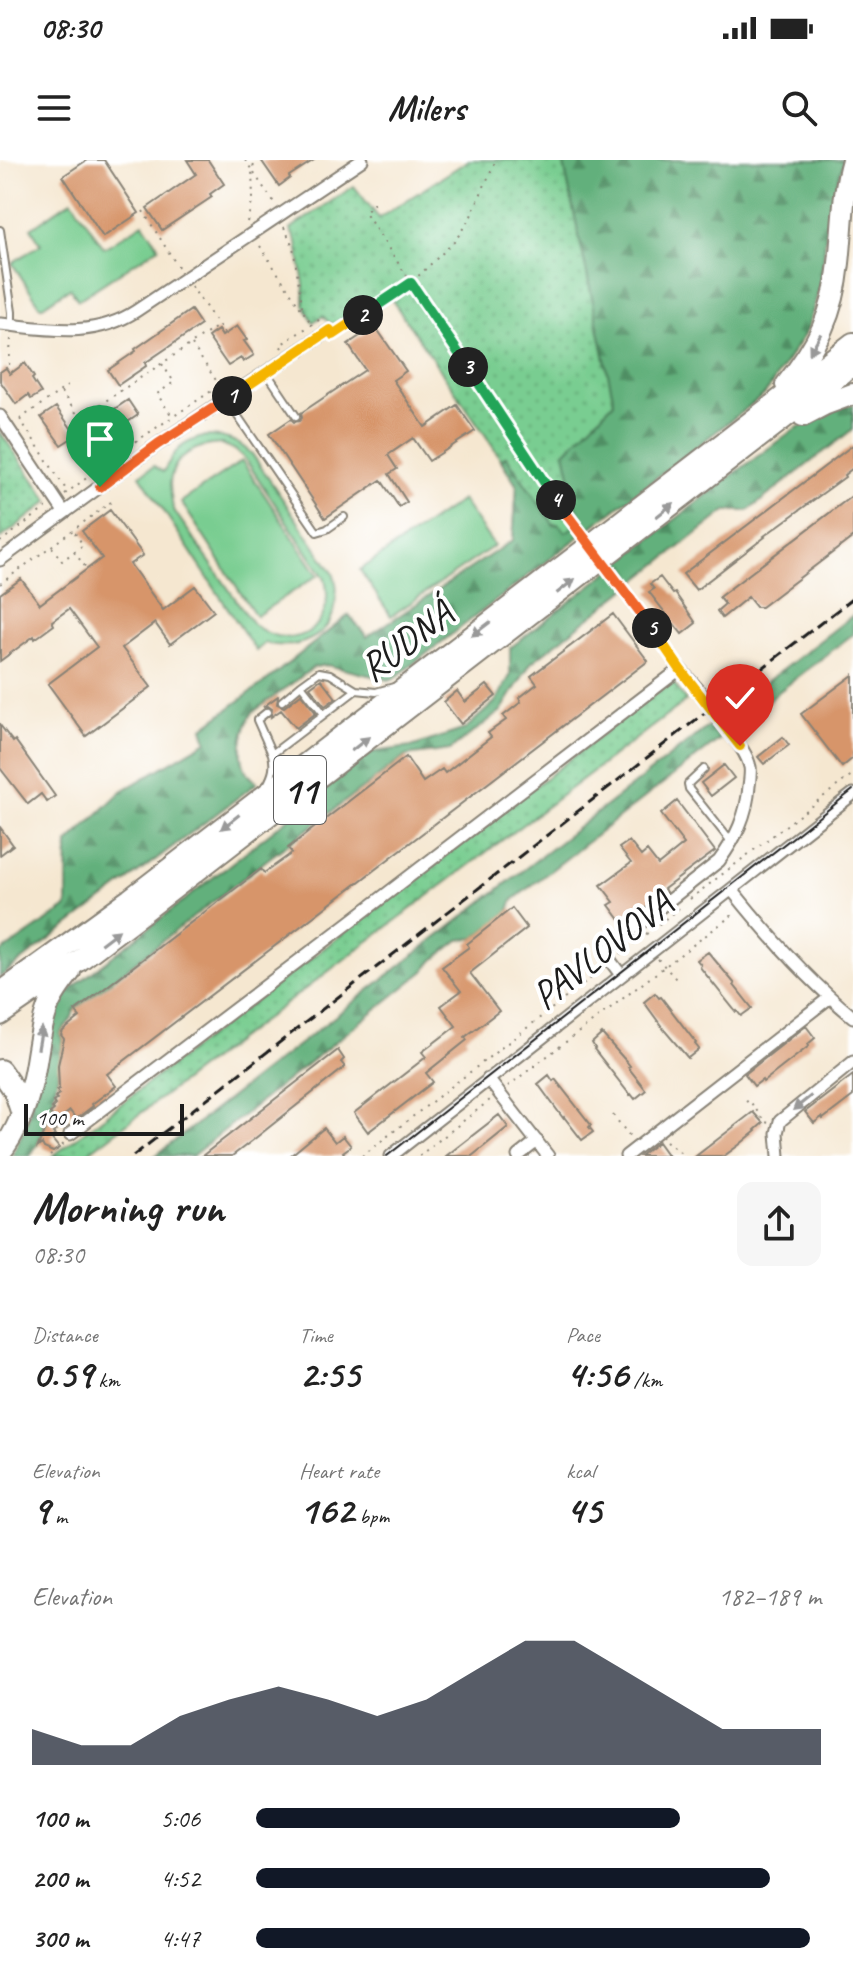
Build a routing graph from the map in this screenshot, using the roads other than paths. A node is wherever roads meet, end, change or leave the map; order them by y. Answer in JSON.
{"nodes":[{"id":1,"x":362,"y":160,"type":"edge"},
{"id":2,"x":852,"y":160,"type":"edge"},
{"id":3,"x":853,"y":182,"type":"edge"},
{"id":4,"x":0,"y":230,"type":"edge"},
{"id":5,"x":853,"y":243,"type":"edge"},
{"id":6,"x":6,"y":324,"type":"edge"},
{"id":7,"x":330,"y":330,"type":"road end"},
{"id":8,"x":853,"y":343,"type":"edge"},
{"id":9,"x":853,"y":365,"type":"edge"},
{"id":10,"x":267,"y":373,"type":"junction"},
{"id":11,"x":853,"y":394,"type":"edge"},
{"id":12,"x":225,"y":396,"type":"junction"},
{"id":13,"x":767,"y":410,"type":"junction"},
{"id":14,"x":0,"y":416,"type":"edge"},
{"id":15,"x":296,"y":416,"type":"dead end"},
{"id":16,"x":754,"y":442,"type":"junction"},
{"id":17,"x":64,"y":512,"type":"junction"},
{"id":18,"x":344,"y":517,"type":"dead end"},
{"id":19,"x":0,"y":560,"type":"edge"},
{"id":20,"x":413,"y":681,"type":"junction"},
{"id":21,"x":301,"y":685,"type":"junction"},
{"id":22,"x":356,"y":690,"type":"junction"},
{"id":23,"x":282,"y":701,"type":"dead end"},
{"id":24,"x":267,"y":712,"type":"dead end"},
{"id":25,"x":324,"y":714,"type":"junction"},
{"id":26,"x":272,"y":754,"type":"junction"},
{"id":27,"x":704,"y":769,"type":"dead end"},
{"id":28,"x":853,"y":794,"type":"edge"},
{"id":29,"x":260,"y":799,"type":"junction"},
{"id":30,"x":732,"y":843,"type":"junction"},
{"id":31,"x":732,"y":890,"type":"junction"},
{"id":32,"x":80,"y":960,"type":"junction"},
{"id":33,"x":621,"y":975,"type":"junction"},
{"id":34,"x":0,"y":993,"type":"edge"},
{"id":35,"x":829,"y":998,"type":"junction"},
{"id":36,"x":0,"y":1015,"type":"edge"},
{"id":37,"x":853,"y":1017,"type":"edge"},
{"id":38,"x":853,"y":1062,"type":"edge"},
{"id":39,"x":0,"y":1070,"type":"edge"},
{"id":40,"x":488,"y":1079,"type":"junction"},
{"id":41,"x":22,"y":1114,"type":"junction"},
{"id":42,"x":70,"y":1134,"type":"road end"},
{"id":43,"x":537,"y":1141,"type":"junction"},
{"id":44,"x":0,"y":1153,"type":"edge"},
{"id":45,"x":391,"y":1156,"type":"edge"},
{"id":46,"x":518,"y":1156,"type":"edge"},
{"id":47,"x":548,"y":1156,"type":"edge"},
{"id":48,"x":626,"y":1156,"type":"edge"},
{"id":49,"x":779,"y":1156,"type":"edge"}],
"edges":[{"from":1,"to":6,"type":"street"},
{"from":2,"to":13,"type":"highway","one_way":true},
{"from":3,"to":5,"type":"highway"},
{"from":4,"to":6,"type":"lane"},
{"from":7,"to":10,"type":"street"},
{"from":8,"to":13,"type":"highway","name":"RUDNÁ","number":"11"},
{"from":9,"to":16,"type":"highway","name":"RUDNÁ","number":"11"},
{"from":10,"to":12,"type":"street"},
{"from":10,"to":15,"type":"lane"},
{"from":11,"to":16,"type":"highway"},
{"from":12,"to":17,"type":"street"},
{"from":12,"to":18,"type":"lane"},
{"from":13,"to":20,"type":"highway","name":"RUDNÁ","number":"11","one_way":true},
{"from":14,"to":17,"type":"street"},
{"from":32,"to":16,"type":"highway","name":"RUDNÁ","number":"11","one_way":true},
{"from":17,"to":19,"type":"street"},
{"from":20,"to":22,"type":"lane"},
{"from":20,"to":29,"type":"highway","name":"RUDNÁ","number":"11"},
{"from":21,"to":22,"type":"lane"},
{"from":21,"to":23,"type":"lane"},
{"from":21,"to":25,"type":"lane"},
{"from":22,"to":25,"type":"lane"},
{"from":24,"to":26,"type":"lane"},
{"from":25,"to":26,"type":"lane"},
{"from":26,"to":29,"type":"lane"},
{"from":27,"to":30,"type":"lane"},
{"from":28,"to":31,"type":"street","name":"PAVLOVOVA"},
{"from":29,"to":34,"type":"highway","name":"RUDNÁ","number":"11","one_way":true},
{"from":30,"to":33,"type":"street"},
{"from":30,"to":42,"type":"street","bridge":true},
{"from":31,"to":33,"type":"street","name":"PAVLOVOVA"},
{"from":31,"to":35,"type":"street"},
{"from":32,"to":36,"type":"highway","name":"RUDNÁ","number":"11"},
{"from":41,"to":32,"type":"highway","one_way":true},
{"from":33,"to":40,"type":"street","name":"PAVLOVOVA"},
{"from":35,"to":37,"type":"street"},
{"from":35,"to":48,"type":"street"},
{"from":38,"to":49,"type":"street","one_way":true},
{"from":39,"to":41,"type":"highway"},
{"from":40,"to":43,"type":"street"},
{"from":40,"to":45,"type":"street","name":"PAVLOVOVA"},
{"from":41,"to":44,"type":"highway"},
{"from":43,"to":46,"type":"street"},
{"from":43,"to":47,"type":"street"}]}
